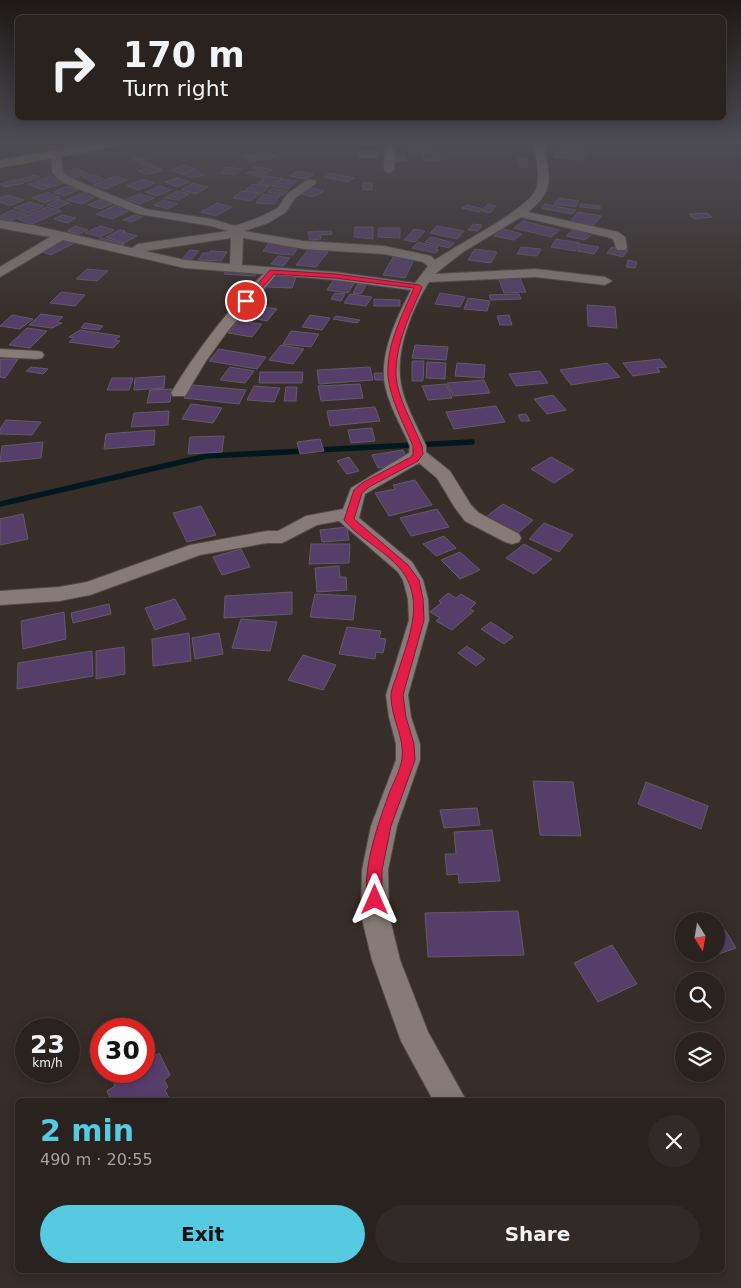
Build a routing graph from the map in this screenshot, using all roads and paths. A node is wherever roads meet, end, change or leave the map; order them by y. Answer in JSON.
{"nodes":[{"id":1,"x":122,"y":203,"type":"edge"},
{"id":2,"x":286,"y":203,"type":"edge"},
{"id":3,"x":530,"y":203,"type":"edge"},
{"id":4,"x":517,"y":213,"type":"junction"},
{"id":5,"x":0,"y":224,"type":"edge"},
{"id":6,"x":238,"y":232,"type":"junction"},
{"id":7,"x":60,"y":236,"type":"junction"},
{"id":8,"x":621,"y":246,"type":"dead end"},
{"id":9,"x":118,"y":250,"type":"junction"},
{"id":10,"x":236,"y":268,"type":"junction"},
{"id":11,"x":272,"y":272,"type":"junction"},
{"id":12,"x":0,"y":273,"type":"edge"},
{"id":13,"x":428,"y":274,"type":"junction"},
{"id":14,"x":605,"y":281,"type":"dead end"},
{"id":15,"x":0,"y":353,"type":"edge"},
{"id":16,"x":37,"y":356,"type":"dead end"},
{"id":17,"x":179,"y":393,"type":"dead end"},
{"id":18,"x":418,"y":454,"type":"junction"},
{"id":19,"x":349,"y":520,"type":"junction"},
{"id":20,"x":512,"y":538,"type":"dead end"},
{"id":21,"x":0,"y":598,"type":"edge"},
{"id":22,"x":449,"y":1098,"type":"edge"}],
"edges":[{"from":1,"to":6,"type":"street"},
{"from":2,"to":6,"type":"street"},
{"from":3,"to":4,"type":"street"},
{"from":4,"to":8,"type":"street"},
{"from":4,"to":13,"type":"street"},
{"from":5,"to":7,"type":"street"},
{"from":6,"to":9,"type":"street"},
{"from":6,"to":10,"type":"street"},
{"from":6,"to":13,"type":"street"},
{"from":7,"to":9,"type":"street"},
{"from":7,"to":12,"type":"street"},
{"from":9,"to":10,"type":"street"},
{"from":10,"to":11,"type":"street"},
{"from":11,"to":13,"type":"street"},
{"from":11,"to":17,"type":"street"},
{"from":13,"to":14,"type":"street"},
{"from":13,"to":18,"type":"street"},
{"from":15,"to":16,"type":"street"},
{"from":18,"to":19,"type":"street"},
{"from":18,"to":20,"type":"street"},
{"from":19,"to":21,"type":"street"},
{"from":19,"to":22,"type":"street"}]}
